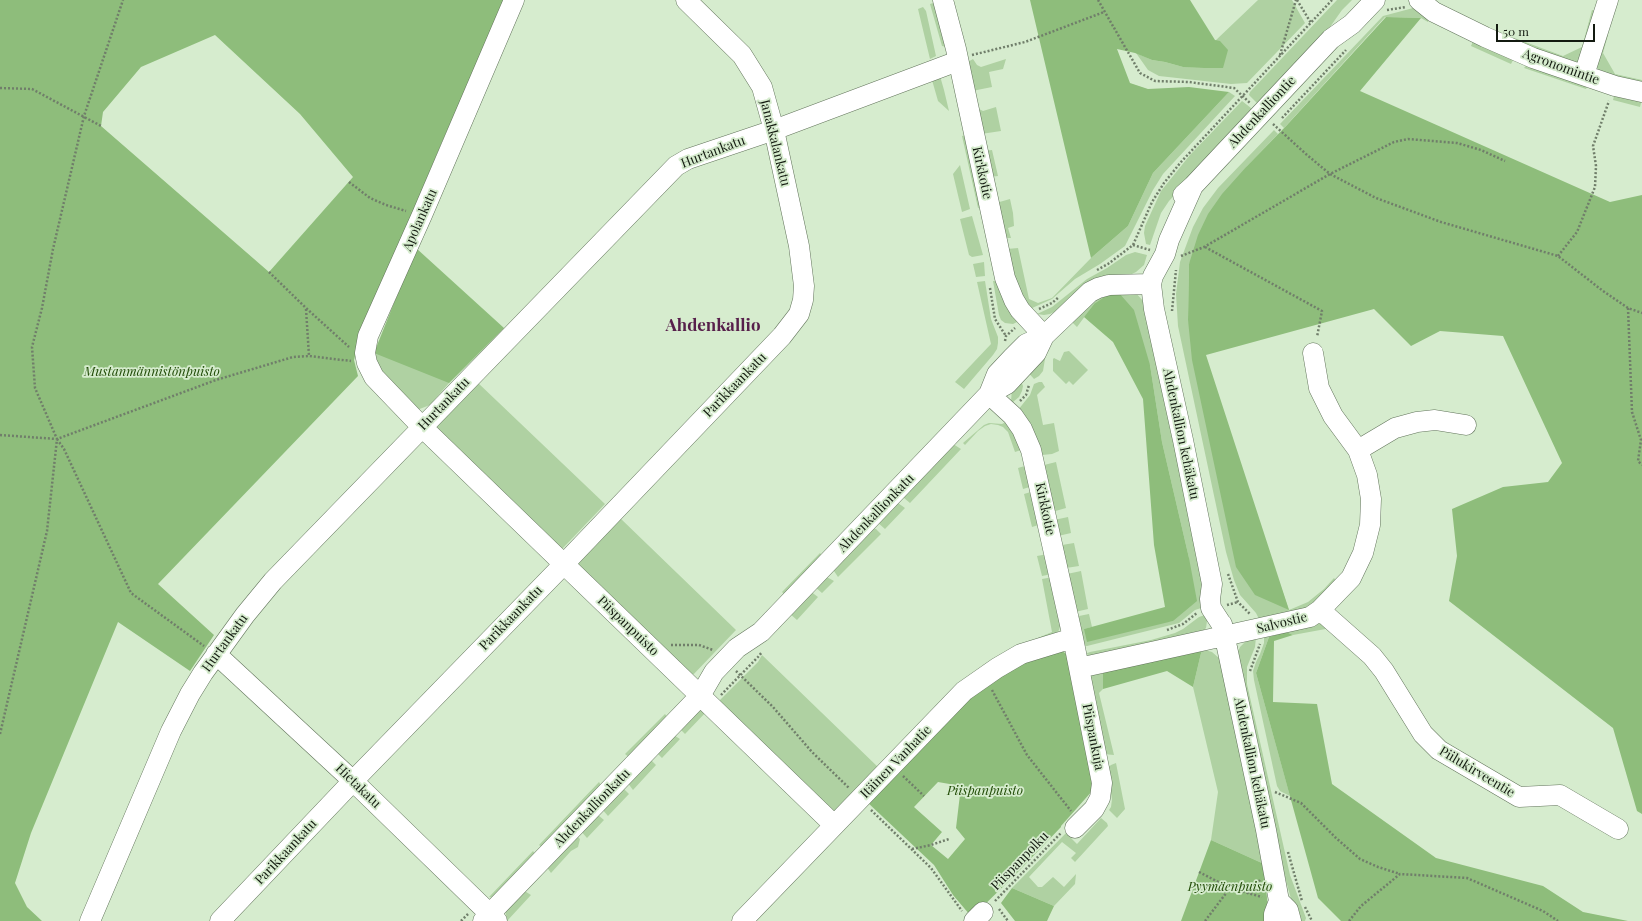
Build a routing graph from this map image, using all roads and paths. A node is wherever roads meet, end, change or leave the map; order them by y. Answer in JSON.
{"nodes":[{"id":1,"x":123,"y":0,"type":"edge"},
{"id":2,"x":514,"y":0,"type":"edge"},
{"id":3,"x":686,"y":0,"type":"edge"},
{"id":4,"x":943,"y":0,"type":"edge"},
{"id":5,"x":1098,"y":0,"type":"edge"},
{"id":6,"x":1296,"y":0,"type":"edge"},
{"id":7,"x":1332,"y":0,"type":"edge"},
{"id":8,"x":1357,"y":0,"type":"edge"},
{"id":9,"x":1419,"y":0,"type":"edge"},
{"id":10,"x":1608,"y":0,"type":"edge"},
{"id":11,"x":1379,"y":5,"type":"edge"},
{"id":12,"x":1104,"y":12,"type":"junction"},
{"id":13,"x":1311,"y":23,"type":"junction"},
{"id":14,"x":1331,"y":39,"type":"junction"},
{"id":15,"x":1351,"y":44,"type":"dead end"},
{"id":16,"x":957,"y":55,"type":"junction"},
{"id":17,"x":1280,"y":56,"type":"junction"},
{"id":18,"x":1584,"y":75,"type":"junction"},
{"id":19,"x":1615,"y":86,"type":"junction"},
{"id":20,"x":0,"y":88,"type":"edge"},
{"id":21,"x":1642,"y":92,"type":"edge"},
{"id":22,"x":1242,"y":95,"type":"junction"},
{"id":23,"x":84,"y":116,"type":"junction"},
{"id":24,"x":1268,"y":123,"type":"junction"},
{"id":25,"x":101,"y":126,"type":"dead end"},
{"id":26,"x":774,"y":130,"type":"junction"},
{"id":27,"x":1505,"y":161,"type":"dead end"},
{"id":28,"x":1330,"y":174,"type":"junction"},
{"id":29,"x":349,"y":182,"type":"dead end"},
{"id":30,"x":422,"y":215,"type":"junction"},
{"id":31,"x":1204,"y":247,"type":"junction"},
{"id":32,"x":1180,"y":251,"type":"dead end"},
{"id":33,"x":1558,"y":256,"type":"junction"},
{"id":34,"x":1177,"y":264,"type":"dead end"},
{"id":35,"x":269,"y":272,"type":"dead end"},
{"id":36,"x":1094,"y":272,"type":"dead end"},
{"id":37,"x":1152,"y":280,"type":"junction"},
{"id":38,"x":306,"y":308,"type":"junction"},
{"id":39,"x":1628,"y":308,"type":"junction"},
{"id":40,"x":1642,"y":313,"type":"edge"},
{"id":41,"x":799,"y":314,"type":"joint"},
{"id":42,"x":1174,"y":318,"type":"dead end"},
{"id":43,"x":1044,"y":336,"type":"junction"},
{"id":44,"x":1313,"y":353,"type":"joint"},
{"id":45,"x":309,"y":356,"type":"junction"},
{"id":46,"x":367,"y":363,"type":"junction"},
{"id":47,"x":989,"y":394,"type":"junction"},
{"id":48,"x":1466,"y":425,"type":"dead end"},
{"id":49,"x":422,"y":427,"type":"junction"},
{"id":50,"x":0,"y":435,"type":"edge"},
{"id":51,"x":57,"y":439,"type":"junction"},
{"id":52,"x":1358,"y":450,"type":"junction"},
{"id":53,"x":1642,"y":465,"type":"edge"},
{"id":54,"x":564,"y":564,"type":"junction"},
{"id":55,"x":1227,"y":570,"type":"dead end"},
{"id":56,"x":1224,"y":605,"type":"junction"},
{"id":57,"x":1320,"y":610,"type":"junction"},
{"id":58,"x":1259,"y":629,"type":"junction"},
{"id":59,"x":1166,"y":630,"type":"dead end"},
{"id":60,"x":1223,"y":631,"type":"junction"},
{"id":61,"x":1073,"y":638,"type":"junction"},
{"id":62,"x":763,"y":639,"type":"junction"},
{"id":63,"x":648,"y":645,"type":"junction"},
{"id":64,"x":707,"y":648,"type":"dead end"},
{"id":65,"x":216,"y":654,"type":"junction"},
{"id":66,"x":1079,"y":668,"type":"junction"},
{"id":67,"x":738,"y":672,"type":"junction"},
{"id":68,"x":1249,"y":673,"type":"dead end"},
{"id":69,"x":984,"y":676,"type":"junction"},
{"id":70,"x":705,"y":700,"type":"junction"},
{"id":71,"x":0,"y":734,"type":"edge"},
{"id":72,"x":892,"y":766,"type":"junction"},
{"id":73,"x":353,"y":781,"type":"junction"},
{"id":74,"x":924,"y":796,"type":"dead end"},
{"id":75,"x":860,"y":799,"type":"junction"},
{"id":76,"x":1276,"y":799,"type":"dead end"},
{"id":77,"x":834,"y":825,"type":"junction"},
{"id":78,"x":1077,"y":826,"type":"junction"},
{"id":79,"x":1618,"y":829,"type":"dead end"},
{"id":80,"x":949,"y":839,"type":"dead end"},
{"id":81,"x":912,"y":849,"type":"junction"},
{"id":82,"x":1288,"y":851,"type":"dead end"},
{"id":83,"x":1199,"y":872,"type":"dead end"},
{"id":84,"x":1400,"y":874,"type":"junction"},
{"id":85,"x":1230,"y":888,"type":"junction"},
{"id":86,"x":1279,"y":901,"type":"junction"},
{"id":87,"x":979,"y":913,"type":"edge"},
{"id":88,"x":490,"y":919,"type":"edge"},
{"id":89,"x":90,"y":921,"type":"edge"},
{"id":90,"x":220,"y":921,"type":"edge"},
{"id":91,"x":742,"y":921,"type":"edge"},
{"id":92,"x":1008,"y":921,"type":"edge"},
{"id":93,"x":1205,"y":921,"type":"edge"},
{"id":94,"x":1274,"y":921,"type":"edge"},
{"id":95,"x":1291,"y":921,"type":"edge"},
{"id":96,"x":1312,"y":921,"type":"edge"},
{"id":97,"x":1349,"y":921,"type":"edge"},
{"id":98,"x":1558,"y":921,"type":"edge"}],
"edges":[{"from":1,"to":23,"type":"path"},
{"from":2,"to":30,"type":"street","name":"Apolankatu"},
{"from":3,"to":26,"type":"street","name":"Janakkalankatu"},
{"from":4,"to":16,"type":"street","name":"Kirkkotie"},
{"from":5,"to":12,"type":"path"},
{"from":6,"to":13,"type":"path"},
{"from":6,"to":17,"type":"path"},
{"from":7,"to":13,"type":"path"},
{"from":8,"to":14,"type":"street","name":"Ahdenkalliontie"},
{"from":9,"to":11,"type":"path"},
{"from":9,"to":18,"type":"street","name":"Agronomintie"},
{"from":10,"to":18,"type":"street"},
{"from":11,"to":14,"type":"street","name":"Ahdenkalliontie"},
{"from":12,"to":16,"type":"path"},
{"from":12,"to":22,"type":"path"},
{"from":13,"to":17,"type":"path"},
{"from":14,"to":24,"type":"street","name":"Ahdenkalliontie"},
{"from":15,"to":24,"type":"path"},
{"from":16,"to":26,"type":"street","name":"Hurtankatu"},
{"from":16,"to":43,"type":"street","name":"Kirkkotie"},
{"from":17,"to":22,"type":"path"},
{"from":18,"to":19,"type":"street","name":"Agronomintie"},
{"from":19,"to":21,"type":"street","name":"Agronomintie"},
{"from":19,"to":33,"type":"path"},
{"from":20,"to":23,"type":"path"},
{"from":22,"to":24,"type":"path"},
{"from":22,"to":36,"type":"path"},
{"from":23,"to":25,"type":"path"},
{"from":23,"to":51,"type":"path"},
{"from":24,"to":28,"type":"path"},
{"from":24,"to":37,"type":"street","name":"Ahdenkalliontie"},
{"from":26,"to":41,"type":"street","name":"Janakkalankatu"},
{"from":26,"to":49,"type":"street","name":"Hurtankatu"},
{"from":27,"to":28,"type":"path"},
{"from":28,"to":31,"type":"path"},
{"from":28,"to":33,"type":"path"},
{"from":29,"to":30,"type":"path"},
{"from":30,"to":46,"type":"street","name":"Apolankatu"},
{"from":31,"to":32,"type":"path"},
{"from":31,"to":44,"type":"path"},
{"from":33,"to":39,"type":"path"},
{"from":34,"to":42,"type":"path"},
{"from":35,"to":38,"type":"path"},
{"from":37,"to":43,"type":"street","name":"Ahdenkallionkatu"},
{"from":37,"to":56,"type":"street","name":"Ahdenkallion kehäkatu"},
{"from":38,"to":45,"type":"path"},
{"from":38,"to":46,"type":"path"},
{"from":39,"to":40,"type":"path"},
{"from":39,"to":53,"type":"path"},
{"from":41,"to":54,"type":"street","name":"Parikkaankatu"},
{"from":43,"to":47,"type":"street","name":"Ahdenkallionkatu"},
{"from":44,"to":52,"type":"street","name":"Salvostie"},
{"from":45,"to":46,"type":"path"},
{"from":45,"to":51,"type":"path"},
{"from":46,"to":49,"type":"street","name":"Apolankatu"},
{"from":47,"to":61,"type":"street","name":"Kirkkotie"},
{"from":47,"to":62,"type":"street","name":"Ahdenkallionkatu"},
{"from":48,"to":52,"type":"street"},
{"from":49,"to":54,"type":"street","name":"Piispanpuisto"},
{"from":49,"to":65,"type":"street","name":"Hurtankatu"},
{"from":50,"to":51,"type":"path"},
{"from":51,"to":65,"type":"path"},
{"from":51,"to":71,"type":"path"},
{"from":52,"to":57,"type":"street","name":"Salvostie"},
{"from":54,"to":63,"type":"street","name":"Piispanpuisto"},
{"from":54,"to":73,"type":"street","name":"Parikkaankatu"},
{"from":55,"to":56,"type":"path"},
{"from":56,"to":58,"type":"path"},
{"from":56,"to":59,"type":"path"},
{"from":56,"to":60,"type":"street","name":"Ahdenkallion kehäkatu"},
{"from":57,"to":58,"type":"street","name":"Salvostie"},
{"from":57,"to":79,"type":"street","name":"Piilukirveentie"},
{"from":58,"to":60,"type":"street","name":"Salvostie"},
{"from":58,"to":68,"type":"path"},
{"from":60,"to":66,"type":"street","name":"Salvostie"},
{"from":60,"to":86,"type":"street","name":"Ahdenkallion kehäkatu"},
{"from":61,"to":66,"type":"street","name":"Piispankuja"},
{"from":61,"to":69,"type":"street","name":"Itäinen Vanhatie"},
{"from":62,"to":67,"type":"street","name":"Ahdenkallionkatu"},
{"from":62,"to":67,"type":"path"},
{"from":62,"to":70,"type":"street","name":"Ahdenkallionkatu"},
{"from":63,"to":64,"type":"path"},
{"from":63,"to":70,"type":"street","name":"Piispanpuisto"},
{"from":65,"to":73,"type":"street","name":"Hietakatu"},
{"from":65,"to":89,"type":"street","name":"Hurtankatu"},
{"from":66,"to":78,"type":"street","name":"Piispankuja"},
{"from":67,"to":70,"type":"street","name":"Ahdenkallionkatu"},
{"from":67,"to":70,"type":"path"},
{"from":67,"to":75,"type":"path"},
{"from":69,"to":72,"type":"street","name":"Itäinen Vanhatie"},
{"from":69,"to":78,"type":"path"},
{"from":70,"to":77,"type":"street","name":"Piispanpuisto"},
{"from":70,"to":88,"type":"street","name":"Ahdenkallionkatu"},
{"from":72,"to":74,"type":"path"},
{"from":72,"to":75,"type":"street","name":"Itäinen Vanhatie"},
{"from":73,"to":88,"type":"street","name":"Hietakatu"},
{"from":73,"to":90,"type":"street","name":"Parikkaankatu"},
{"from":75,"to":77,"type":"street","name":"Itäinen Vanhatie"},
{"from":75,"to":81,"type":"path"},
{"from":76,"to":84,"type":"path"},
{"from":77,"to":91,"type":"street","name":"Itäinen Vanhatie"},
{"from":78,"to":87,"type":"path","name":"Piispanpolku"},
{"from":80,"to":81,"type":"path"},
{"from":81,"to":87,"type":"path"},
{"from":82,"to":96,"type":"path"},
{"from":83,"to":85,"type":"path"},
{"from":84,"to":97,"type":"path"},
{"from":84,"to":98,"type":"path"},
{"from":85,"to":86,"type":"path"},
{"from":85,"to":93,"type":"path"},
{"from":86,"to":94,"type":"street","name":"Ahdenkallion kehäkatu"},
{"from":86,"to":95,"type":"street","name":"Ahdenkallion kehäkatu"},
{"from":87,"to":92,"type":"path"}]}
